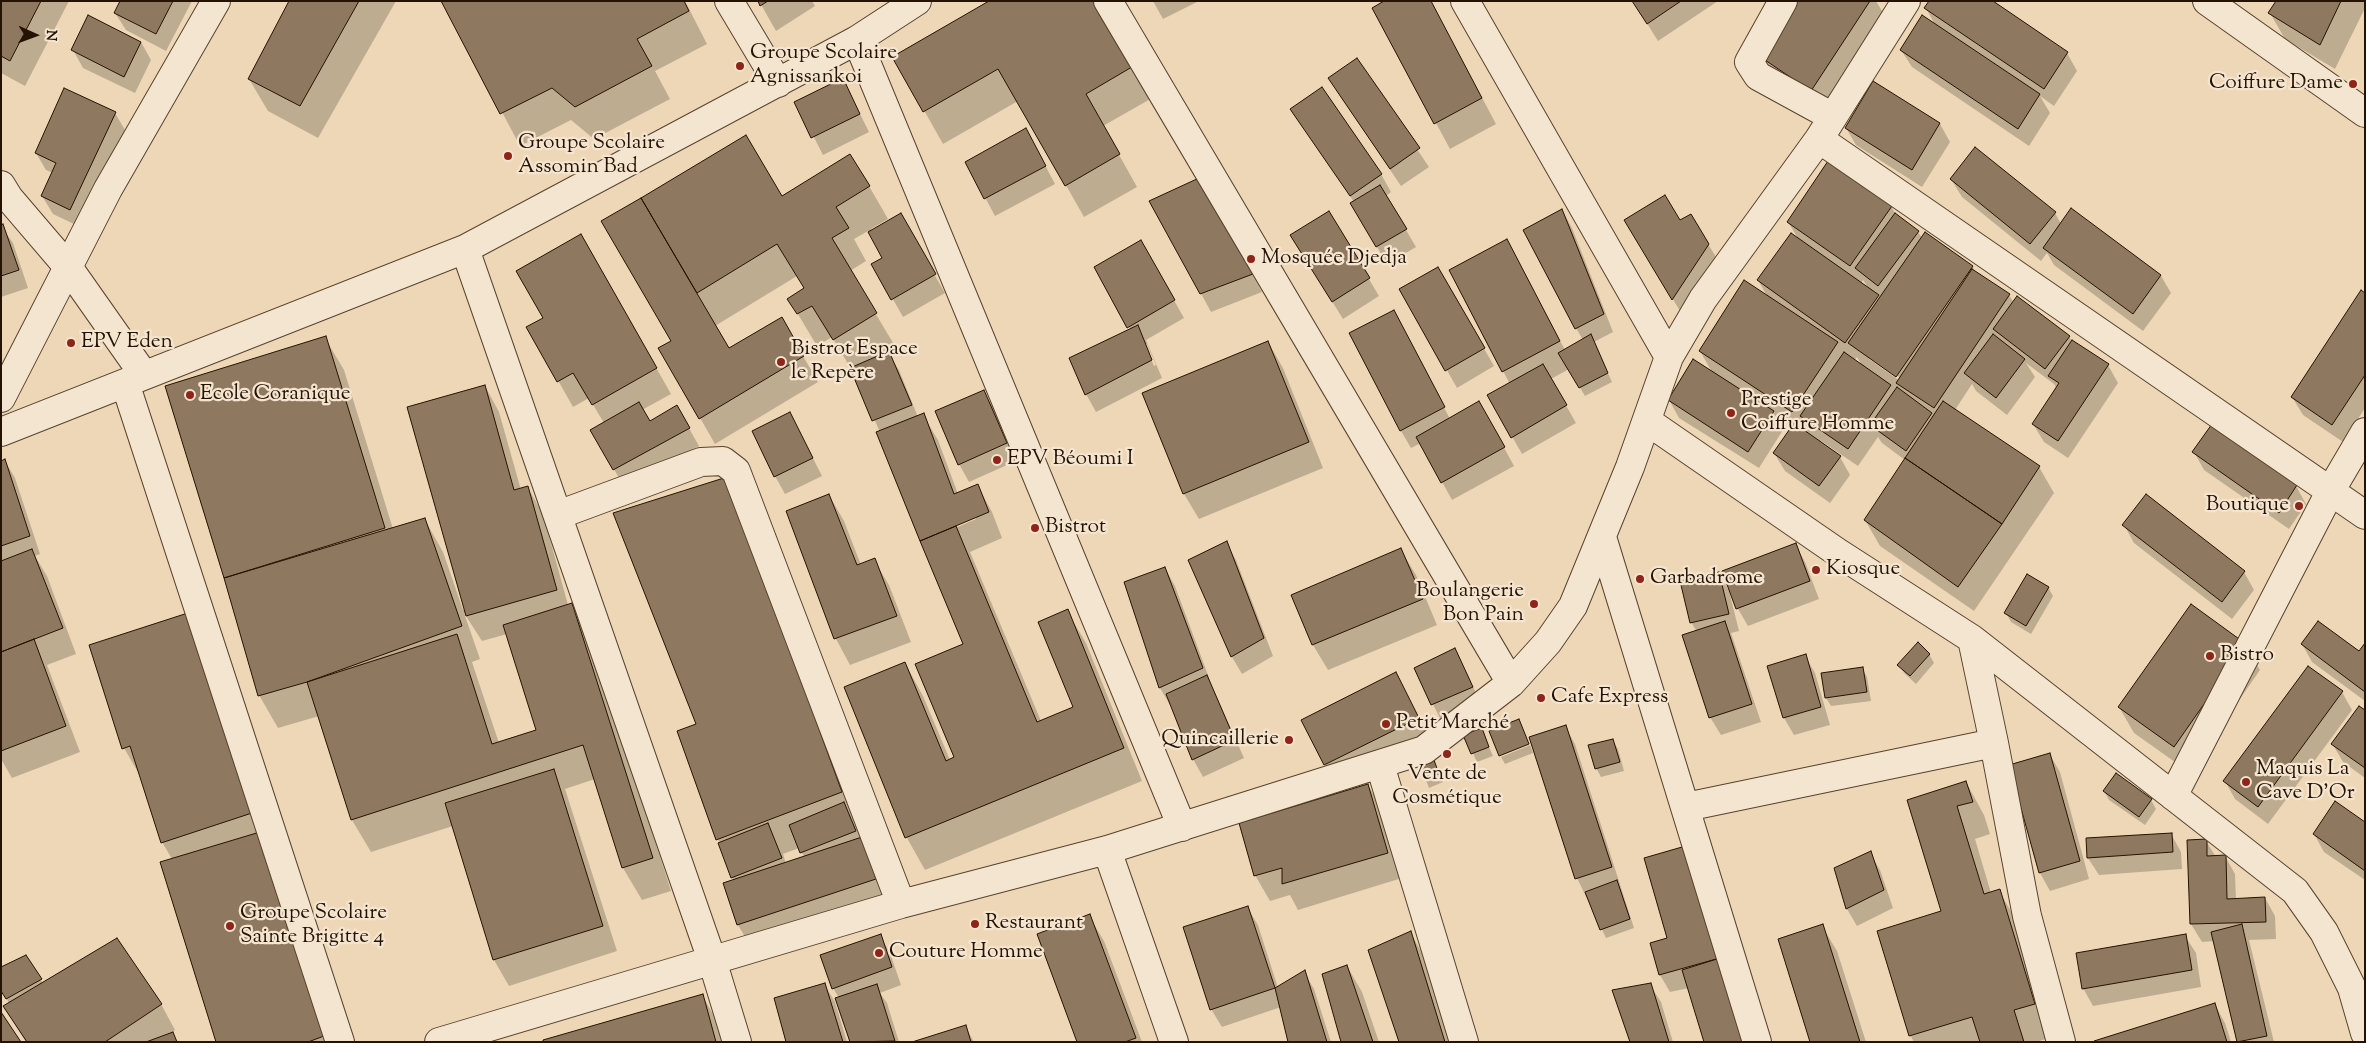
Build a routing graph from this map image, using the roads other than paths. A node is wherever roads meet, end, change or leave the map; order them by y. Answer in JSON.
{"nodes":[{"id":1,"x":216,"y":1,"type":"edge"},
{"id":2,"x":729,"y":1,"type":"edge"},
{"id":3,"x":917,"y":1,"type":"edge"},
{"id":4,"x":1108,"y":1,"type":"edge"},
{"id":5,"x":1464,"y":1,"type":"edge"},
{"id":6,"x":1783,"y":1,"type":"edge"},
{"id":7,"x":1906,"y":1,"type":"edge"},
{"id":8,"x":2206,"y":1,"type":"edge"},
{"id":9,"x":857,"y":40,"type":"junction"},
{"id":10,"x":778,"y":83,"type":"junction"},
{"id":11,"x":2365,"y":113,"type":"edge"},
{"id":12,"x":1826,"y":128,"type":"junction"},
{"id":13,"x":1,"y":185,"type":"edge"},
{"id":14,"x":465,"y":248,"type":"junction"},
{"id":15,"x":68,"y":267,"type":"junction"},
{"id":16,"x":1669,"y":357,"type":"junction"},
{"id":17,"x":135,"y":379,"type":"junction"},
{"id":18,"x":1,"y":398,"type":"edge"},
{"id":19,"x":1647,"y":421,"type":"junction"},
{"id":20,"x":1,"y":432,"type":"edge"},
{"id":21,"x":2365,"y":432,"type":"edge"},
{"id":22,"x":2331,"y":490,"type":"junction"},
{"id":23,"x":558,"y":515,"type":"junction"},
{"id":24,"x":2365,"y":515,"type":"edge"},
{"id":25,"x":1602,"y":537,"type":"junction"},
{"id":26,"x":1972,"y":639,"type":"junction"},
{"id":27,"x":1511,"y":683,"type":"junction"},
{"id":28,"x":1994,"y":743,"type":"junction"},
{"id":29,"x":1380,"y":765,"type":"junction"},
{"id":30,"x":2173,"y":796,"type":"junction"},
{"id":31,"x":1686,"y":807,"type":"junction"},
{"id":32,"x":1182,"y":827,"type":"junction"},
{"id":33,"x":1107,"y":850,"type":"junction"},
{"id":34,"x":901,"y":904,"type":"junction"},
{"id":35,"x":712,"y":960,"type":"junction"},
{"id":36,"x":2365,"y":1032,"type":"edge"},
{"id":37,"x":340,"y":1042,"type":"edge"},
{"id":38,"x":439,"y":1042,"type":"edge"},
{"id":39,"x":737,"y":1042,"type":"edge"},
{"id":40,"x":1174,"y":1042,"type":"edge"},
{"id":41,"x":1464,"y":1042,"type":"edge"},
{"id":42,"x":1757,"y":1042,"type":"edge"},
{"id":43,"x":2061,"y":1042,"type":"edge"}],
"edges":[{"from":1,"to":15,"type":"street"},
{"from":2,"to":10,"type":"street"},
{"from":3,"to":9,"type":"street"},
{"from":4,"to":27,"type":"street"},
{"from":5,"to":16,"type":"street"},
{"from":6,"to":12,"type":"street"},
{"from":7,"to":12,"type":"street"},
{"from":8,"to":11,"type":"street"},
{"from":9,"to":10,"type":"street"},
{"from":9,"to":32,"type":"street"},
{"from":10,"to":14,"type":"street"},
{"from":12,"to":16,"type":"street"},
{"from":12,"to":22,"type":"street"},
{"from":13,"to":15,"type":"street"},
{"from":14,"to":17,"type":"street"},
{"from":14,"to":23,"type":"street"},
{"from":15,"to":17,"type":"street"},
{"from":15,"to":18,"type":"street"},
{"from":16,"to":19,"type":"street"},
{"from":17,"to":20,"type":"street"},
{"from":17,"to":37,"type":"street"},
{"from":19,"to":25,"type":"street"},
{"from":19,"to":26,"type":"street"},
{"from":21,"to":22,"type":"street"},
{"from":22,"to":24,"type":"street"},
{"from":22,"to":30,"type":"street"},
{"from":23,"to":34,"type":"street"},
{"from":23,"to":35,"type":"street"},
{"from":25,"to":27,"type":"street"},
{"from":25,"to":31,"type":"street"},
{"from":26,"to":28,"type":"street"},
{"from":26,"to":30,"type":"street"},
{"from":27,"to":29,"type":"street"},
{"from":28,"to":31,"type":"street"},
{"from":28,"to":43,"type":"street"},
{"from":29,"to":32,"type":"street"},
{"from":29,"to":41,"type":"street"},
{"from":30,"to":36,"type":"street"},
{"from":31,"to":42,"type":"street"},
{"from":32,"to":33,"type":"street"},
{"from":33,"to":34,"type":"street"},
{"from":33,"to":40,"type":"street"},
{"from":34,"to":35,"type":"street"},
{"from":35,"to":38,"type":"street"},
{"from":35,"to":39,"type":"street"}]}
